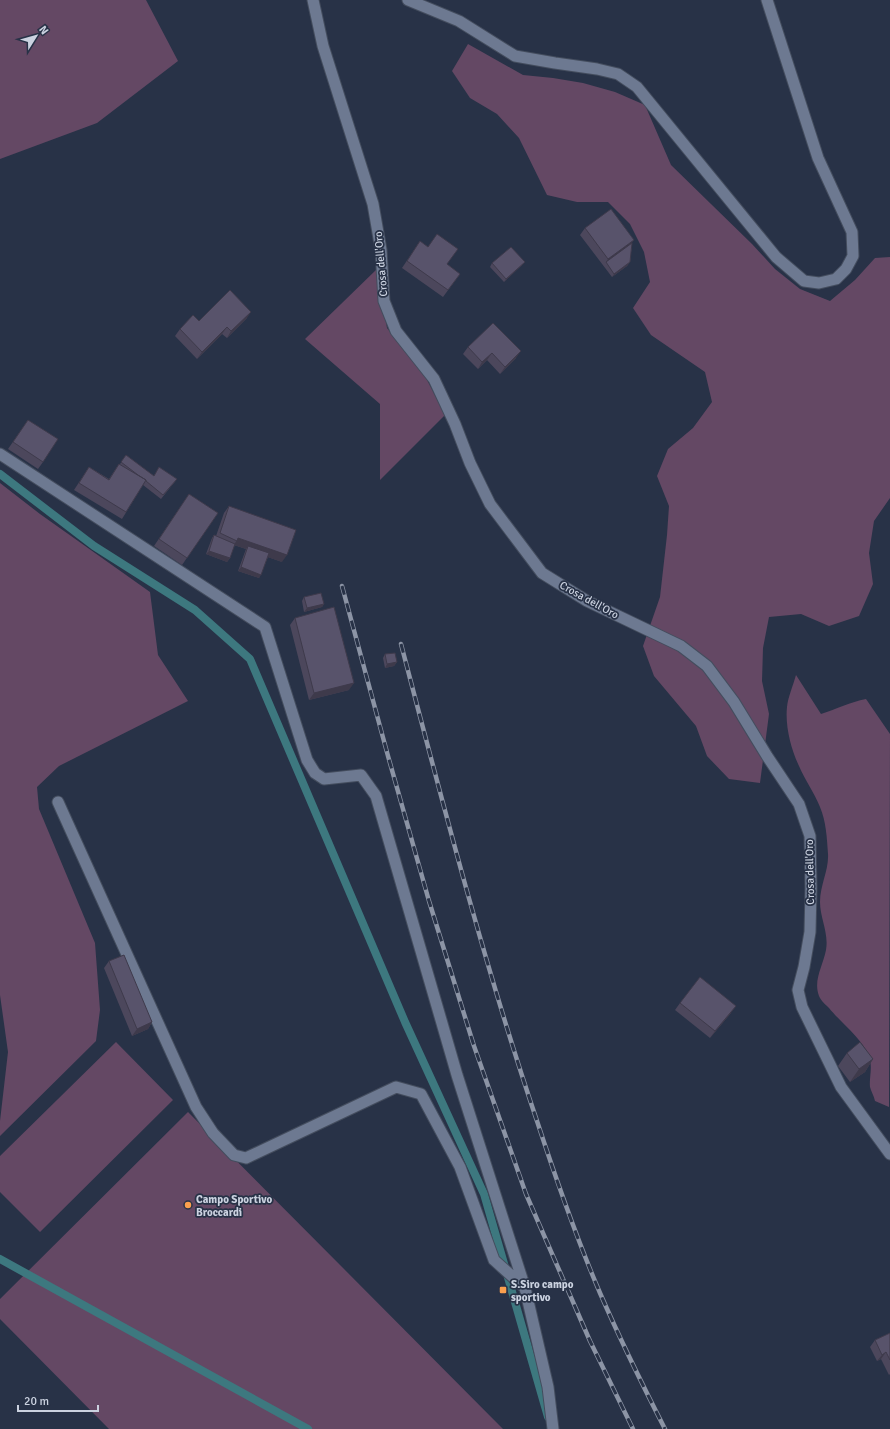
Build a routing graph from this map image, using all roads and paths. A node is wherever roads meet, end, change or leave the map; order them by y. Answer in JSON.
{"nodes":[{"id":1,"x":313,"y":0,"type":"edge"},
{"id":2,"x":408,"y":0,"type":"edge"},
{"id":3,"x":767,"y":0,"type":"edge"},
{"id":4,"x":0,"y":454,"type":"edge"},
{"id":5,"x":58,"y":802,"type":"dead end"},
{"id":6,"x":890,"y":1154,"type":"edge"},
{"id":7,"x":525,"y":1288,"type":"junction"},
{"id":8,"x":553,"y":1429,"type":"edge"}],
"edges":[{"from":1,"to":6,"type":"street","name":"Crosa dell'Oro"},
{"from":2,"to":3,"type":"street"},
{"from":4,"to":7,"type":"street"},
{"from":5,"to":7,"type":"street"},
{"from":7,"to":8,"type":"street"}]}
